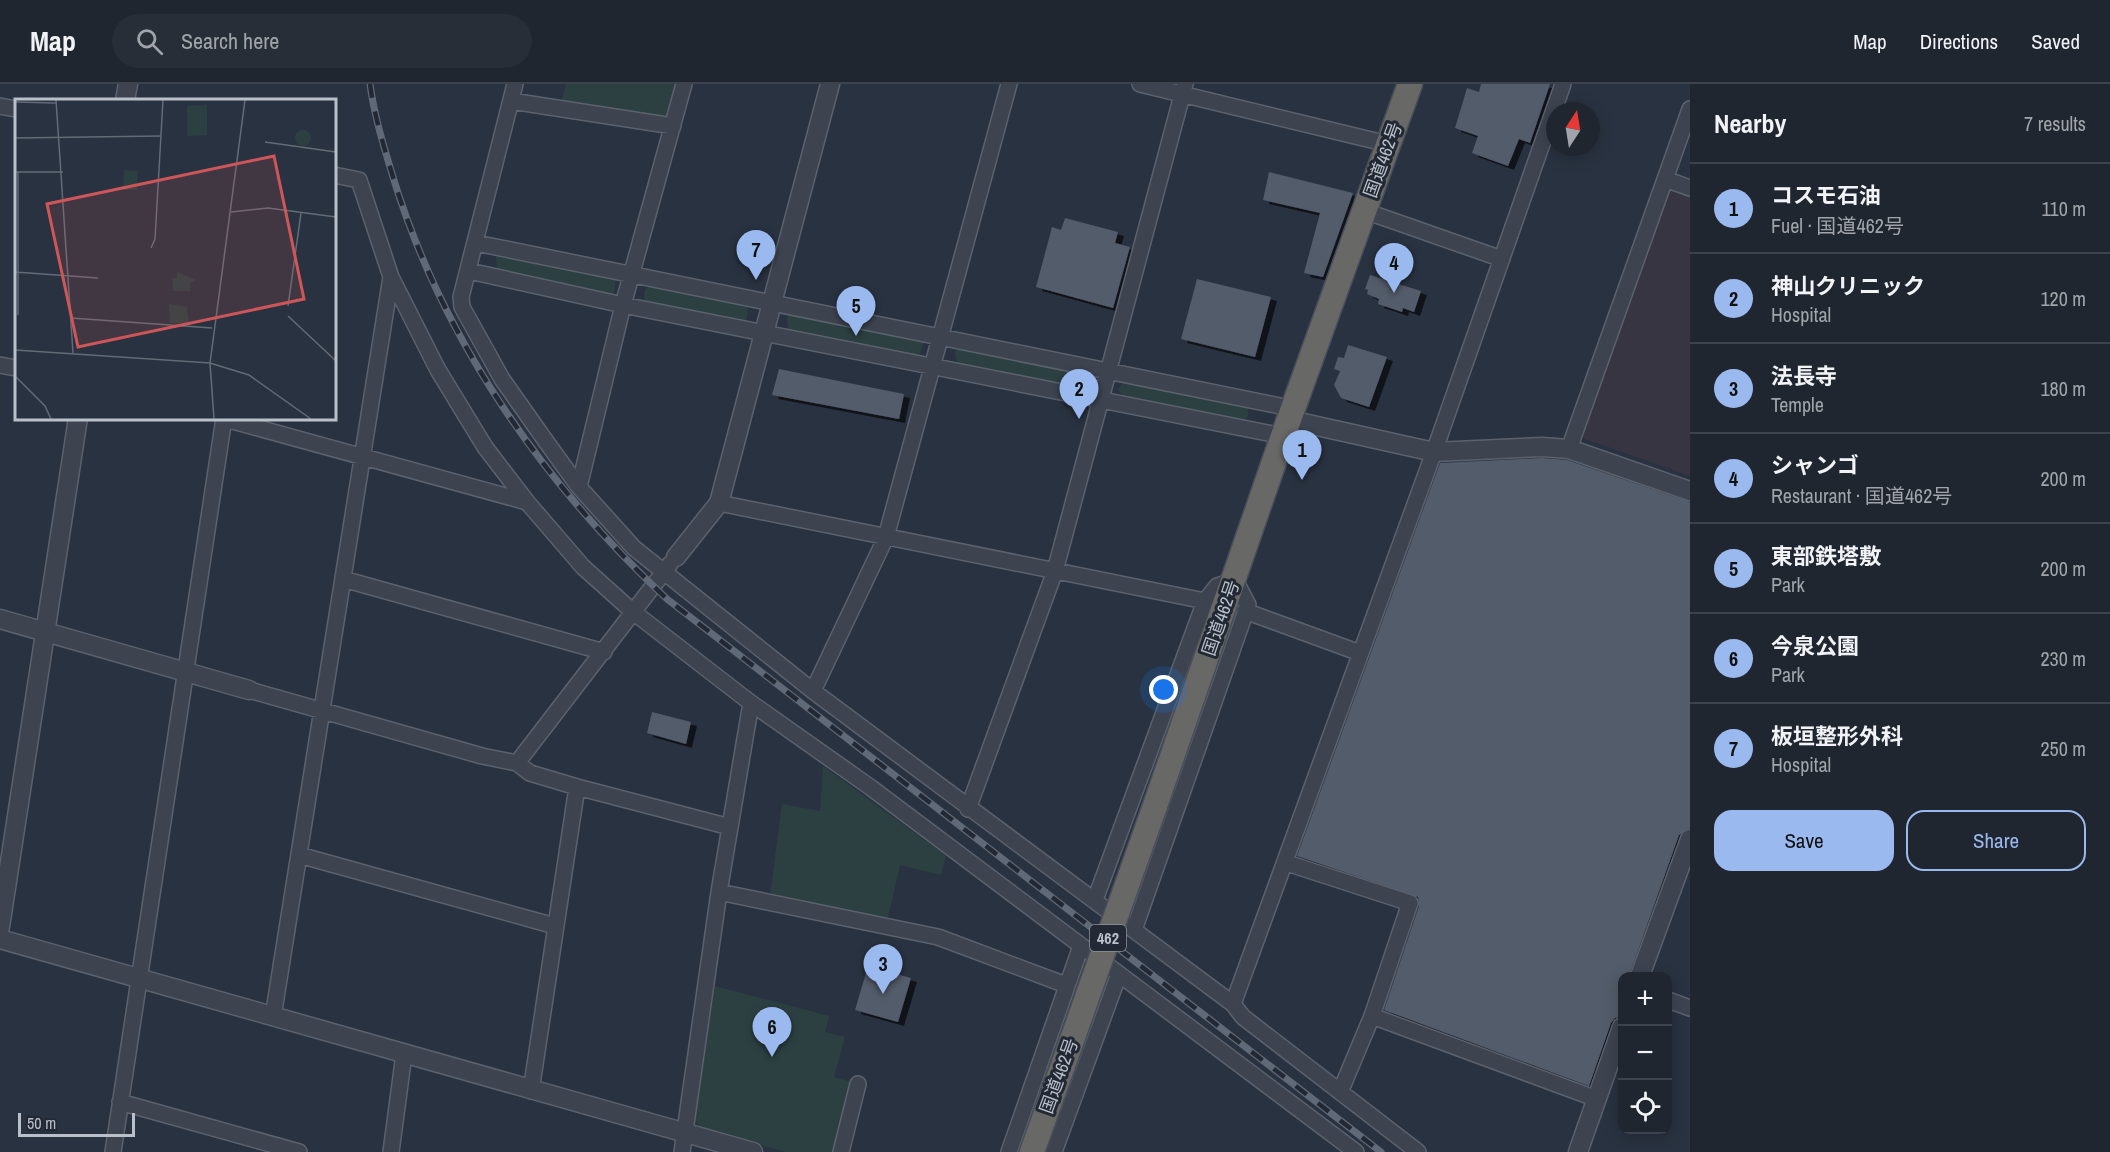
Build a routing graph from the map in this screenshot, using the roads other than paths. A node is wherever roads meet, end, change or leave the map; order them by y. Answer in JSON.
{"nodes":[{"id":1,"x":128,"y":84,"type":"edge"},
{"id":2,"x":515,"y":84,"type":"edge"},
{"id":3,"x":684,"y":84,"type":"edge"},
{"id":4,"x":830,"y":84,"type":"edge"},
{"id":5,"x":1009,"y":84,"type":"edge"},
{"id":6,"x":1140,"y":84,"type":"edge"},
{"id":7,"x":1410,"y":84,"type":"edge"},
{"id":8,"x":1563,"y":84,"type":"edge"},
{"id":9,"x":1183,"y":89,"type":"edge"},
{"id":10,"x":125,"y":99,"type":"edge"},
{"id":11,"x":511,"y":100,"type":"junction"},
{"id":12,"x":0,"y":106,"type":"edge"},
{"id":13,"x":15,"y":109,"type":"edge"},
{"id":14,"x":1690,"y":109,"type":"edge"},
{"id":15,"x":673,"y":126,"type":"junction"},
{"id":16,"x":1388,"y":144,"type":"junction"},
{"id":17,"x":336,"y":175,"type":"edge"},
{"id":18,"x":1665,"y":179,"type":"junction"},
{"id":19,"x":1690,"y":188,"type":"edge"},
{"id":20,"x":1365,"y":211,"type":"junction"},
{"id":21,"x":476,"y":243,"type":"junction"},
{"id":22,"x":1502,"y":259,"type":"junction"},
{"id":23,"x":469,"y":271,"type":"junction"},
{"id":24,"x":632,"y":273,"type":"junction"},
{"id":25,"x":391,"y":277,"type":"junction"},
{"id":26,"x":772,"y":302,"type":"junction"},
{"id":27,"x":623,"y":304,"type":"junction"},
{"id":28,"x":764,"y":332,"type":"junction"},
{"id":29,"x":943,"y":336,"type":"junction"},
{"id":30,"x":0,"y":364,"type":"edge"},
{"id":31,"x":934,"y":367,"type":"junction"},
{"id":32,"x":15,"y":368,"type":"edge"},
{"id":33,"x":1108,"y":372,"type":"junction"},
{"id":34,"x":1100,"y":401,"type":"junction"},
{"id":35,"x":78,"y":420,"type":"edge"},
{"id":36,"x":223,"y":420,"type":"edge"},
{"id":37,"x":227,"y":420,"type":"edge"},
{"id":38,"x":1289,"y":422,"type":"junction"},
{"id":39,"x":1569,"y":448,"type":"junction"},
{"id":40,"x":1434,"y":452,"type":"junction"},
{"id":41,"x":362,"y":457,"type":"junction"},
{"id":42,"x":579,"y":487,"type":"junction"},
{"id":43,"x":1690,"y":491,"type":"edge"},
{"id":44,"x":526,"y":502,"type":"junction"},
{"id":45,"x":718,"y":503,"type":"junction"},
{"id":46,"x":886,"y":537,"type":"junction"},
{"id":47,"x":676,"y":557,"type":"joint"},
{"id":48,"x":1055,"y":571,"type":"junction"},
{"id":49,"x":663,"y":572,"type":"junction"},
{"id":50,"x":343,"y":579,"type":"junction"},
{"id":51,"x":1235,"y":580,"type":"junction"},
{"id":52,"x":1204,"y":601,"type":"junction"},
{"id":53,"x":632,"y":611,"type":"junction"},
{"id":54,"x":1245,"y":611,"type":"junction"},
{"id":55,"x":0,"y":620,"type":"edge"},
{"id":56,"x":45,"y":632,"type":"junction"},
{"id":57,"x":604,"y":652,"type":"junction"},
{"id":58,"x":1360,"y":653,"type":"junction"},
{"id":59,"x":185,"y":672,"type":"junction"},
{"id":60,"x":249,"y":690,"type":"joint"},
{"id":61,"x":813,"y":691,"type":"junction"},
{"id":62,"x":751,"y":703,"type":"junction"},
{"id":63,"x":322,"y":710,"type":"junction"},
{"id":64,"x":517,"y":763,"type":"junction"},
{"id":65,"x":577,"y":787,"type":"junction"},
{"id":66,"x":968,"y":808,"type":"junction"},
{"id":67,"x":730,"y":827,"type":"junction"},
{"id":68,"x":1690,"y":839,"type":"edge"},
{"id":69,"x":299,"y":855,"type":"junction"},
{"id":70,"x":1287,"y":863,"type":"junction"},
{"id":71,"x":719,"y":892,"type":"junction"},
{"id":72,"x":1095,"y":900,"type":"junction"},
{"id":73,"x":555,"y":926,"type":"junction"},
{"id":74,"x":0,"y":927,"type":"edge"},
{"id":75,"x":1134,"y":930,"type":"junction"},
{"id":76,"x":0,"y":939,"type":"edge"},
{"id":77,"x":1081,"y":946,"type":"junction"},
{"id":78,"x":1641,"y":972,"type":"edge"},
{"id":79,"x":1119,"y":974,"type":"junction"},
{"id":80,"x":139,"y":980,"type":"junction"},
{"id":81,"x":1066,"y":985,"type":"junction"},
{"id":82,"x":1672,"y":1001,"type":"edge"},
{"id":83,"x":1233,"y":1004,"type":"junction"},
{"id":84,"x":1690,"y":1008,"type":"edge"},
{"id":85,"x":1372,"y":1016,"type":"junction"},
{"id":86,"x":273,"y":1017,"type":"junction"},
{"id":87,"x":1618,"y":1041,"type":"edge"},
{"id":88,"x":404,"y":1054,"type":"junction"},
{"id":89,"x":858,"y":1084,"type":"dead end"},
{"id":90,"x":1341,"y":1090,"type":"junction"},
{"id":91,"x":531,"y":1091,"type":"junction"},
{"id":92,"x":1597,"y":1099,"type":"junction"},
{"id":93,"x":120,"y":1102,"type":"junction"},
{"id":94,"x":683,"y":1143,"type":"edge"},
{"id":95,"x":113,"y":1152,"type":"edge"},
{"id":96,"x":299,"y":1152,"type":"edge"},
{"id":97,"x":391,"y":1152,"type":"edge"},
{"id":98,"x":753,"y":1152,"type":"edge"},
{"id":99,"x":841,"y":1152,"type":"edge"},
{"id":100,"x":1009,"y":1152,"type":"edge"},
{"id":101,"x":1032,"y":1152,"type":"edge"},
{"id":102,"x":1054,"y":1152,"type":"edge"},
{"id":103,"x":1356,"y":1152,"type":"edge"},
{"id":104,"x":1418,"y":1152,"type":"edge"},
{"id":105,"x":1578,"y":1152,"type":"edge"}],
"edges":[{"from":1,"to":10,"type":"street"},
{"from":2,"to":11,"type":"street"},
{"from":3,"to":15,"type":"street"},
{"from":4,"to":26,"type":"street"},
{"from":5,"to":29,"type":"street"},
{"from":6,"to":9,"type":"street"},
{"from":7,"to":16,"type":"highway","name":"国道462号","number":"462"},
{"from":8,"to":22,"type":"street"},
{"from":9,"to":16,"type":"street"},
{"from":9,"to":33,"type":"street"},
{"from":11,"to":15,"type":"street"},
{"from":11,"to":21,"type":"street"},
{"from":12,"to":13,"type":"street"},
{"from":14,"to":18,"type":"street"},
{"from":15,"to":24,"type":"street"},
{"from":16,"to":20,"type":"highway","name":"国道462号","number":"462"},
{"from":17,"to":25,"type":"street"},
{"from":18,"to":19,"type":"street"},
{"from":18,"to":39,"type":"street"},
{"from":20,"to":22,"type":"street"},
{"from":20,"to":38,"type":"highway","name":"国道462号","number":"462"},
{"from":21,"to":23,"type":"street"},
{"from":21,"to":24,"type":"street"},
{"from":22,"to":40,"type":"street"},
{"from":23,"to":27,"type":"street"},
{"from":23,"to":42,"type":"street"},
{"from":24,"to":26,"type":"street"},
{"from":24,"to":27,"type":"street"},
{"from":25,"to":41,"type":"street"},
{"from":25,"to":44,"type":"street"},
{"from":26,"to":28,"type":"street"},
{"from":26,"to":29,"type":"street"},
{"from":27,"to":28,"type":"street"},
{"from":27,"to":42,"type":"street"},
{"from":28,"to":31,"type":"street"},
{"from":28,"to":45,"type":"street"},
{"from":29,"to":31,"type":"street"},
{"from":29,"to":33,"type":"street"},
{"from":30,"to":32,"type":"street"},
{"from":31,"to":34,"type":"street"},
{"from":31,"to":46,"type":"street"},
{"from":33,"to":34,"type":"street"},
{"from":33,"to":38,"type":"street"},
{"from":34,"to":38,"type":"street"},
{"from":34,"to":48,"type":"street"},
{"from":35,"to":56,"type":"street"},
{"from":36,"to":59,"type":"street"},
{"from":37,"to":41,"type":"street"},
{"from":38,"to":40,"type":"street"},
{"from":38,"to":51,"type":"highway","name":"国道462号","number":"462"},
{"from":39,"to":40,"type":"street"},
{"from":39,"to":43,"type":"street"},
{"from":40,"to":58,"type":"street"},
{"from":41,"to":44,"type":"street"},
{"from":41,"to":50,"type":"street"},
{"from":42,"to":49,"type":"street"},
{"from":44,"to":53,"type":"street"},
{"from":45,"to":46,"type":"street"},
{"from":45,"to":47,"type":"street"},
{"from":46,"to":48,"type":"street"},
{"from":46,"to":61,"type":"street"},
{"from":47,"to":49,"type":"street"},
{"from":48,"to":52,"type":"street"},
{"from":48,"to":66,"type":"street"},
{"from":49,"to":53,"type":"street"},
{"from":49,"to":61,"type":"street"},
{"from":50,"to":57,"type":"street"},
{"from":50,"to":63,"type":"street"},
{"from":51,"to":52,"type":"street"},
{"from":51,"to":54,"type":"street"},
{"from":51,"to":101,"type":"highway","name":"国道462号","number":"462","bridge":true},
{"from":52,"to":72,"type":"street"},
{"from":53,"to":57,"type":"street"},
{"from":53,"to":62,"type":"street"},
{"from":54,"to":58,"type":"street"},
{"from":54,"to":75,"type":"street"},
{"from":55,"to":56,"type":"street"},
{"from":56,"to":59,"type":"street"},
{"from":56,"to":74,"type":"street"},
{"from":57,"to":64,"type":"street"},
{"from":58,"to":70,"type":"street"},
{"from":59,"to":60,"type":"street"},
{"from":59,"to":80,"type":"street"},
{"from":60,"to":63,"type":"street"},
{"from":61,"to":66,"type":"street"},
{"from":62,"to":67,"type":"street"},
{"from":62,"to":77,"type":"street"},
{"from":63,"to":64,"type":"street"},
{"from":63,"to":69,"type":"street"},
{"from":64,"to":65,"type":"street"},
{"from":65,"to":67,"type":"street"},
{"from":65,"to":73,"type":"street"},
{"from":66,"to":72,"type":"street"},
{"from":67,"to":71,"type":"street"},
{"from":68,"to":78,"type":"street"},
{"from":69,"to":73,"type":"street"},
{"from":69,"to":86,"type":"street"},
{"from":70,"to":83,"type":"street"},
{"from":70,"to":85,"type":"street"},
{"from":71,"to":81,"type":"street"},
{"from":71,"to":94,"type":"street"},
{"from":72,"to":75,"type":"street"},
{"from":73,"to":91,"type":"street"},
{"from":75,"to":83,"type":"street"},
{"from":76,"to":80,"type":"street"},
{"from":77,"to":79,"type":"street"},
{"from":77,"to":81,"type":"street"},
{"from":79,"to":102,"type":"street"},
{"from":79,"to":103,"type":"street"},
{"from":80,"to":86,"type":"street"},
{"from":80,"to":93,"type":"street"},
{"from":81,"to":100,"type":"street"},
{"from":82,"to":84,"type":"street"},
{"from":83,"to":90,"type":"street"},
{"from":85,"to":90,"type":"street"},
{"from":85,"to":92,"type":"street"},
{"from":86,"to":88,"type":"street"},
{"from":87,"to":92,"type":"street"},
{"from":88,"to":91,"type":"street"},
{"from":88,"to":97,"type":"street"},
{"from":89,"to":99,"type":"street"},
{"from":90,"to":104,"type":"street"},
{"from":91,"to":94,"type":"street"},
{"from":92,"to":105,"type":"street"},
{"from":93,"to":95,"type":"street"},
{"from":93,"to":96,"type":"street"},
{"from":94,"to":98,"type":"street"}]}
